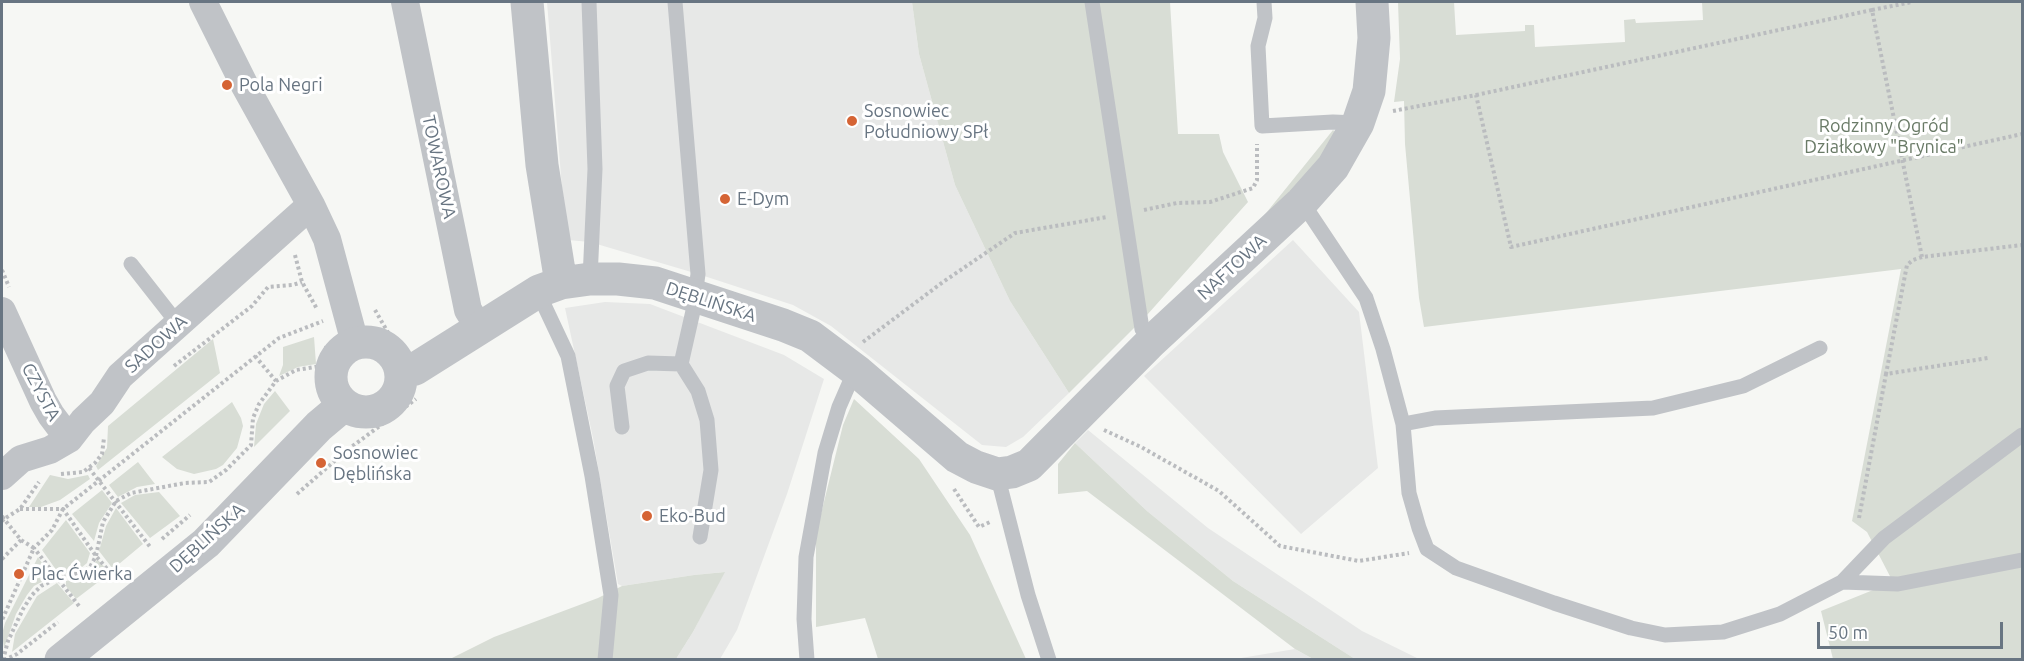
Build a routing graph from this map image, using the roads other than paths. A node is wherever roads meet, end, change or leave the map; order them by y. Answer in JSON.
{"nodes":[{"id":1,"x":203,"y":2,"type":"edge"},
{"id":2,"x":405,"y":2,"type":"edge"},
{"id":3,"x":527,"y":2,"type":"edge"},
{"id":4,"x":589,"y":2,"type":"edge"},
{"id":5,"x":675,"y":2,"type":"edge"},
{"id":6,"x":1092,"y":2,"type":"edge"},
{"id":7,"x":1264,"y":2,"type":"edge"},
{"id":8,"x":1372,"y":2,"type":"edge"},
{"id":9,"x":1358,"y":123,"type":"junction"},
{"id":10,"x":1302,"y":202,"type":"junction"},
{"id":11,"x":311,"y":206,"type":"junction"},
{"id":12,"x":131,"y":264,"type":"dead end"},
{"id":13,"x":563,"y":284,"type":"junction"},
{"id":14,"x":695,"y":295,"type":"junction"},
{"id":15,"x":2,"y":310,"type":"edge"},
{"id":16,"x":178,"y":324,"type":"junction"},
{"id":17,"x":480,"y":329,"type":"junction"},
{"id":18,"x":340,"y":338,"type":"junction"},
{"id":19,"x":1151,"y":342,"type":"junction"},
{"id":20,"x":1820,"y":348,"type":"dead end"},
{"id":21,"x":860,"y":357,"type":"junction"},
{"id":22,"x":681,"y":364,"type":"junction"},
{"id":23,"x":401,"y":372,"type":"junction"},
{"id":24,"x":344,"y":405,"type":"junction"},
{"id":25,"x":1403,"y":424,"type":"junction"},
{"id":26,"x":622,"y":427,"type":"dead end"},
{"id":27,"x":2022,"y":435,"type":"edge"},
{"id":28,"x":69,"y":440,"type":"junction"},
{"id":29,"x":997,"y":474,"type":"junction"},
{"id":30,"x":2,"y":476,"type":"edge"},
{"id":31,"x":700,"y":537,"type":"dead end"},
{"id":32,"x":2022,"y":560,"type":"edge"},
{"id":33,"x":1842,"y":582,"type":"junction"},
{"id":34,"x":61,"y":660,"type":"edge"},
{"id":35,"x":605,"y":660,"type":"edge"},
{"id":36,"x":807,"y":660,"type":"edge"},
{"id":37,"x":1049,"y":660,"type":"edge"}],
"edges":[{"from":1,"to":11,"type":"street"},
{"from":2,"to":17,"type":"street","name":"TOWAROWA"},
{"from":3,"to":13,"type":"street"},
{"from":4,"to":13,"type":"lane"},
{"from":5,"to":14,"type":"lane"},
{"from":6,"to":19,"type":"lane"},
{"from":7,"to":9,"type":"lane"},
{"from":8,"to":9,"type":"street","name":"NAFTOWA"},
{"from":9,"to":10,"type":"street","name":"NAFTOWA"},
{"from":10,"to":19,"type":"street","name":"NAFTOWA"},
{"from":10,"to":25,"type":"lane"},
{"from":11,"to":16,"type":"street","name":"SADOWA"},
{"from":11,"to":18,"type":"street"},
{"from":12,"to":16,"type":"lane"},
{"from":13,"to":14,"type":"street","name":"DĘBLIŃSKA"},
{"from":13,"to":17,"type":"street"},
{"from":13,"to":35,"type":"lane"},
{"from":14,"to":21,"type":"street","name":"DĘBLIŃSKA"},
{"from":14,"to":22,"type":"lane"},
{"from":15,"to":28,"type":"street","name":"CZYSTA"},
{"from":16,"to":28,"type":"street","name":"SADOWA"},
{"from":17,"to":23,"type":"street"},
{"from":18,"to":23,"type":"street"},
{"from":18,"to":24,"type":"street"},
{"from":19,"to":29,"type":"street","name":"NAFTOWA"},
{"from":20,"to":25,"type":"lane"},
{"from":21,"to":29,"type":"street","name":"DĘBLIŃSKA"},
{"from":21,"to":36,"type":"lane"},
{"from":22,"to":26,"type":"lane"},
{"from":22,"to":31,"type":"lane"},
{"from":23,"to":24,"type":"street"},
{"from":24,"to":34,"type":"street","name":"DĘBLIŃSKA"},
{"from":25,"to":33,"type":"lane"},
{"from":27,"to":33,"type":"lane"},
{"from":28,"to":30,"type":"street","name":"SADOWA"},
{"from":29,"to":37,"type":"lane"},
{"from":32,"to":33,"type":"lane"}]}
